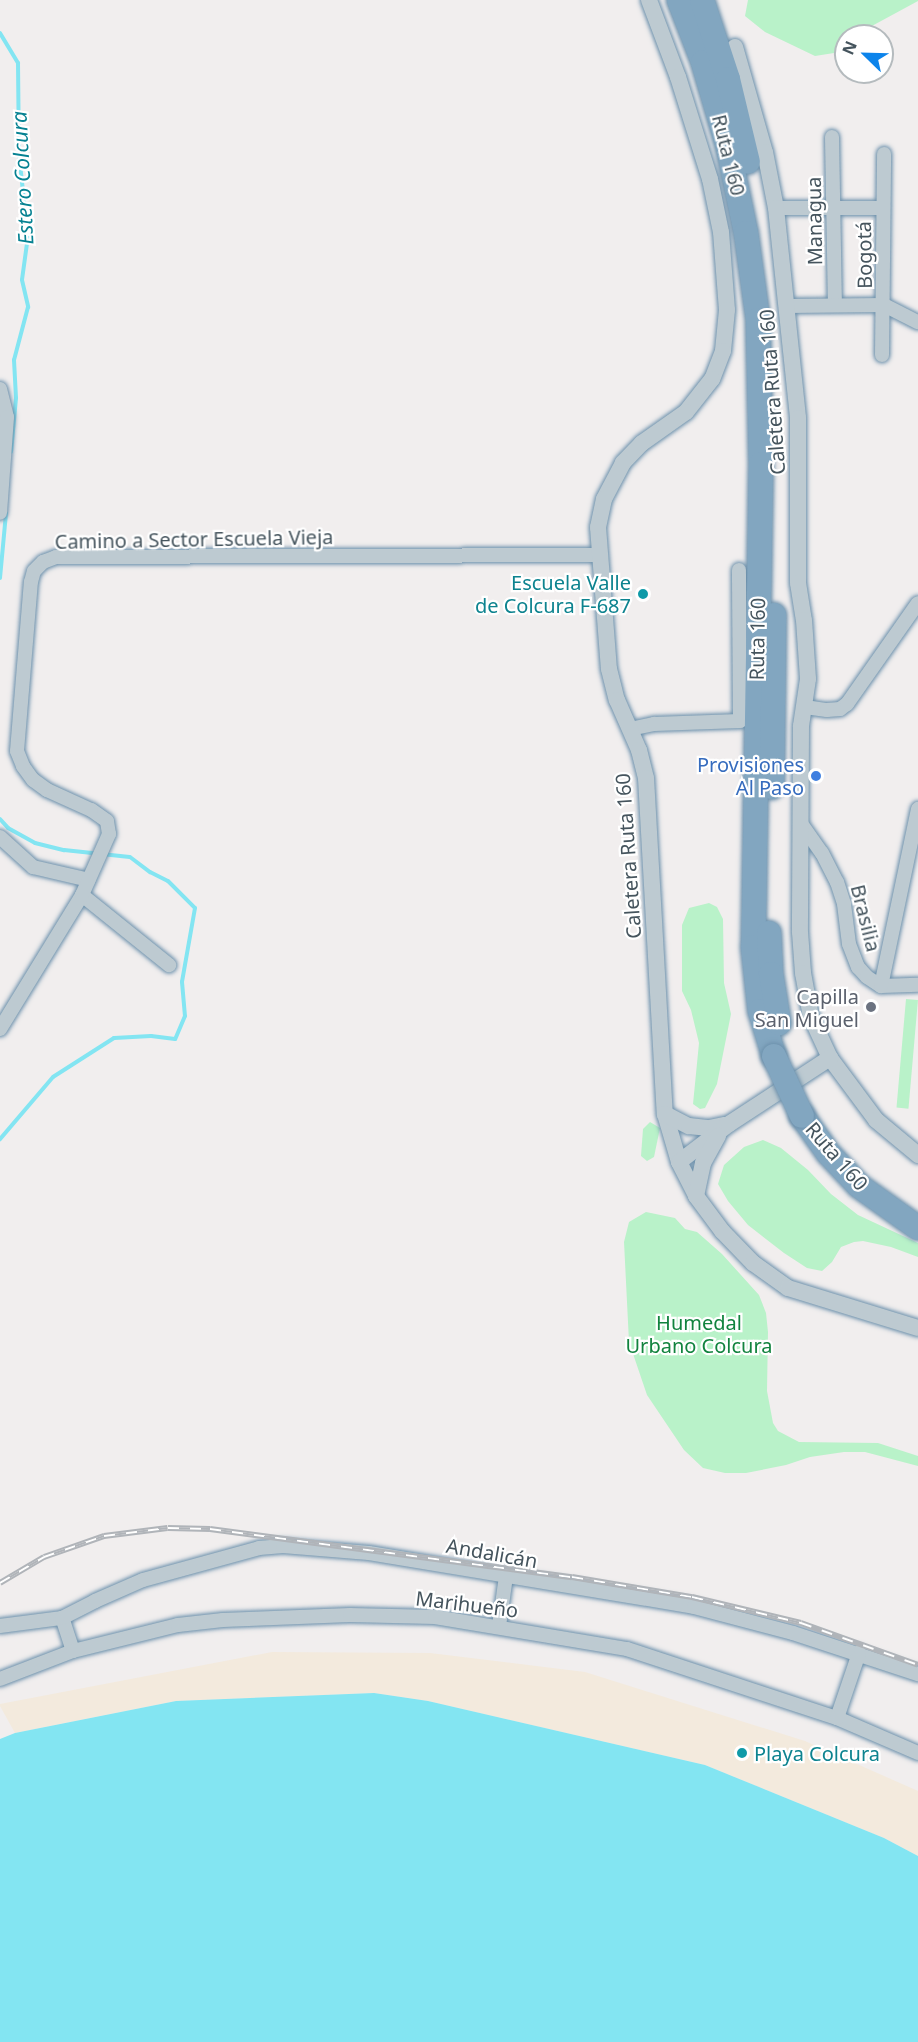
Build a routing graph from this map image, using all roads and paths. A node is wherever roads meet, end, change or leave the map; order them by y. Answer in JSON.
{"nodes":[{"id":1,"x":649,"y":0,"type":"edge"},
{"id":2,"x":679,"y":0,"type":"edge"},
{"id":3,"x":702,"y":0,"type":"edge"},
{"id":4,"x":715,"y":0,"type":"edge"},
{"id":5,"x":735,"y":47,"type":"joint"},
{"id":6,"x":832,"y":137,"type":"dead end"},
{"id":7,"x":884,"y":154,"type":"dead end"},
{"id":8,"x":776,"y":208,"type":"junction"},
{"id":9,"x":832,"y":208,"type":"junction"},
{"id":10,"x":883,"y":208,"type":"junction"},
{"id":11,"x":835,"y":304,"type":"junction"},
{"id":12,"x":884,"y":305,"type":"junction"},
{"id":13,"x":787,"y":306,"type":"junction"},
{"id":14,"x":918,"y":322,"type":"edge"},
{"id":15,"x":882,"y":355,"type":"dead end"},
{"id":16,"x":0,"y":389,"type":"edge"},
{"id":17,"x":1,"y":486,"type":"edge"},
{"id":18,"x":0,"y":513,"type":"edge"},
{"id":19,"x":599,"y":555,"type":"junction"},
{"id":20,"x":739,"y":570,"type":"dead end"},
{"id":21,"x":918,"y":603,"type":"edge"},
{"id":22,"x":806,"y":707,"type":"junction"},
{"id":23,"x":630,"y":729,"type":"junction"},
{"id":24,"x":918,"y":809,"type":"edge"},
{"id":25,"x":800,"y":822,"type":"junction"},
{"id":26,"x":0,"y":837,"type":"edge"},
{"id":27,"x":89,"y":880,"type":"junction"},
{"id":28,"x":82,"y":895,"type":"junction"},
{"id":29,"x":169,"y":965,"type":"dead end"},
{"id":30,"x":918,"y":985,"type":"edge"},
{"id":31,"x":881,"y":986,"type":"junction"},
{"id":32,"x":0,"y":1029,"type":"edge"},
{"id":33,"x":782,"y":1048,"type":"junction"},
{"id":34,"x":830,"y":1058,"type":"junction"},
{"id":35,"x":665,"y":1114,"type":"junction"},
{"id":36,"x":810,"y":1114,"type":"junction"},
{"id":37,"x":729,"y":1124,"type":"junction"},
{"id":38,"x":918,"y":1155,"type":"edge"},
{"id":39,"x":679,"y":1162,"type":"junction"},
{"id":40,"x":696,"y":1196,"type":"junction"},
{"id":41,"x":918,"y":1209,"type":"edge"},
{"id":42,"x":918,"y":1228,"type":"edge"},
{"id":43,"x":918,"y":1328,"type":"edge"},
{"id":44,"x":507,"y":1576,"type":"junction"},
{"id":45,"x":62,"y":1618,"type":"junction"},
{"id":46,"x":0,"y":1626,"type":"edge"},
{"id":47,"x":499,"y":1626,"type":"junction"},
{"id":48,"x":73,"y":1651,"type":"junction"},
{"id":49,"x":859,"y":1653,"type":"junction"},
{"id":50,"x":918,"y":1674,"type":"edge"},
{"id":51,"x":0,"y":1679,"type":"edge"},
{"id":52,"x":837,"y":1718,"type":"junction"},
{"id":53,"x":918,"y":1753,"type":"edge"}],
"edges":[{"from":1,"to":19,"type":"street","name":"Caletera Ruta 160"},
{"from":2,"to":33,"type":"highway","name":"Ruta 160"},
{"from":3,"to":33,"type":"highway","name":"Ruta 160"},
{"from":4,"to":5,"type":"highway"},
{"from":5,"to":8,"type":"street","name":"Caletera Ruta 160"},
{"from":6,"to":9,"type":"street","name":"Managua"},
{"from":7,"to":10,"type":"street","name":"Bogotá"},
{"from":8,"to":9,"type":"street"},
{"from":8,"to":13,"type":"street","name":"Caletera Ruta 160"},
{"from":9,"to":10,"type":"street"},
{"from":9,"to":11,"type":"street","name":"Managua"},
{"from":10,"to":12,"type":"street","name":"Bogotá"},
{"from":11,"to":12,"type":"street"},
{"from":11,"to":13,"type":"street"},
{"from":12,"to":14,"type":"street"},
{"from":12,"to":15,"type":"street","name":"Bogotá"},
{"from":13,"to":22,"type":"street","name":"Caletera Ruta 160"},
{"from":16,"to":17,"type":"street"},
{"from":17,"to":18,"type":"street"},
{"from":19,"to":23,"type":"street","name":"Caletera Ruta 160"},
{"from":19,"to":27,"type":"street","name":"Camino a Sector Escuela Vieja"},
{"from":20,"to":23,"type":"street"},
{"from":21,"to":22,"type":"street"},
{"from":22,"to":25,"type":"street","name":"Caletera Ruta 160"},
{"from":23,"to":35,"type":"street","name":"Caletera Ruta 160"},
{"from":24,"to":31,"type":"street"},
{"from":25,"to":31,"type":"street","name":"Brasilia"},
{"from":25,"to":34,"type":"street","name":"Caletera Ruta 160"},
{"from":26,"to":27,"type":"street"},
{"from":27,"to":28,"type":"street"},
{"from":28,"to":29,"type":"street"},
{"from":28,"to":32,"type":"street"},
{"from":30,"to":31,"type":"street"},
{"from":33,"to":36,"type":"highway","name":"Ruta 160"},
{"from":34,"to":37,"type":"street"},
{"from":34,"to":38,"type":"street","name":"Caletera Ruta 160"},
{"from":35,"to":37,"type":"street"},
{"from":35,"to":39,"type":"street","name":"Caletera Ruta 160"},
{"from":36,"to":41,"type":"highway","name":"Ruta 160"},
{"from":36,"to":42,"type":"highway","name":"Ruta 160"},
{"from":37,"to":39,"type":"street"},
{"from":37,"to":40,"type":"street"},
{"from":39,"to":40,"type":"street","name":"Caletera Ruta 160"},
{"from":40,"to":43,"type":"street","name":"Caletera Ruta 160"},
{"from":44,"to":45,"type":"street","name":"Andalicán"},
{"from":44,"to":47,"type":"street"},
{"from":44,"to":49,"type":"street","name":"Andalicán"},
{"from":45,"to":46,"type":"street","name":"Andalicán"},
{"from":45,"to":48,"type":"street"},
{"from":47,"to":48,"type":"street","name":"Marihueño"},
{"from":47,"to":52,"type":"street","name":"Marihueño"},
{"from":48,"to":51,"type":"street","name":"Marihueño"},
{"from":49,"to":50,"type":"street","name":"Andalicán"},
{"from":49,"to":52,"type":"street"},
{"from":52,"to":53,"type":"street","name":"Marihueño"}]}
